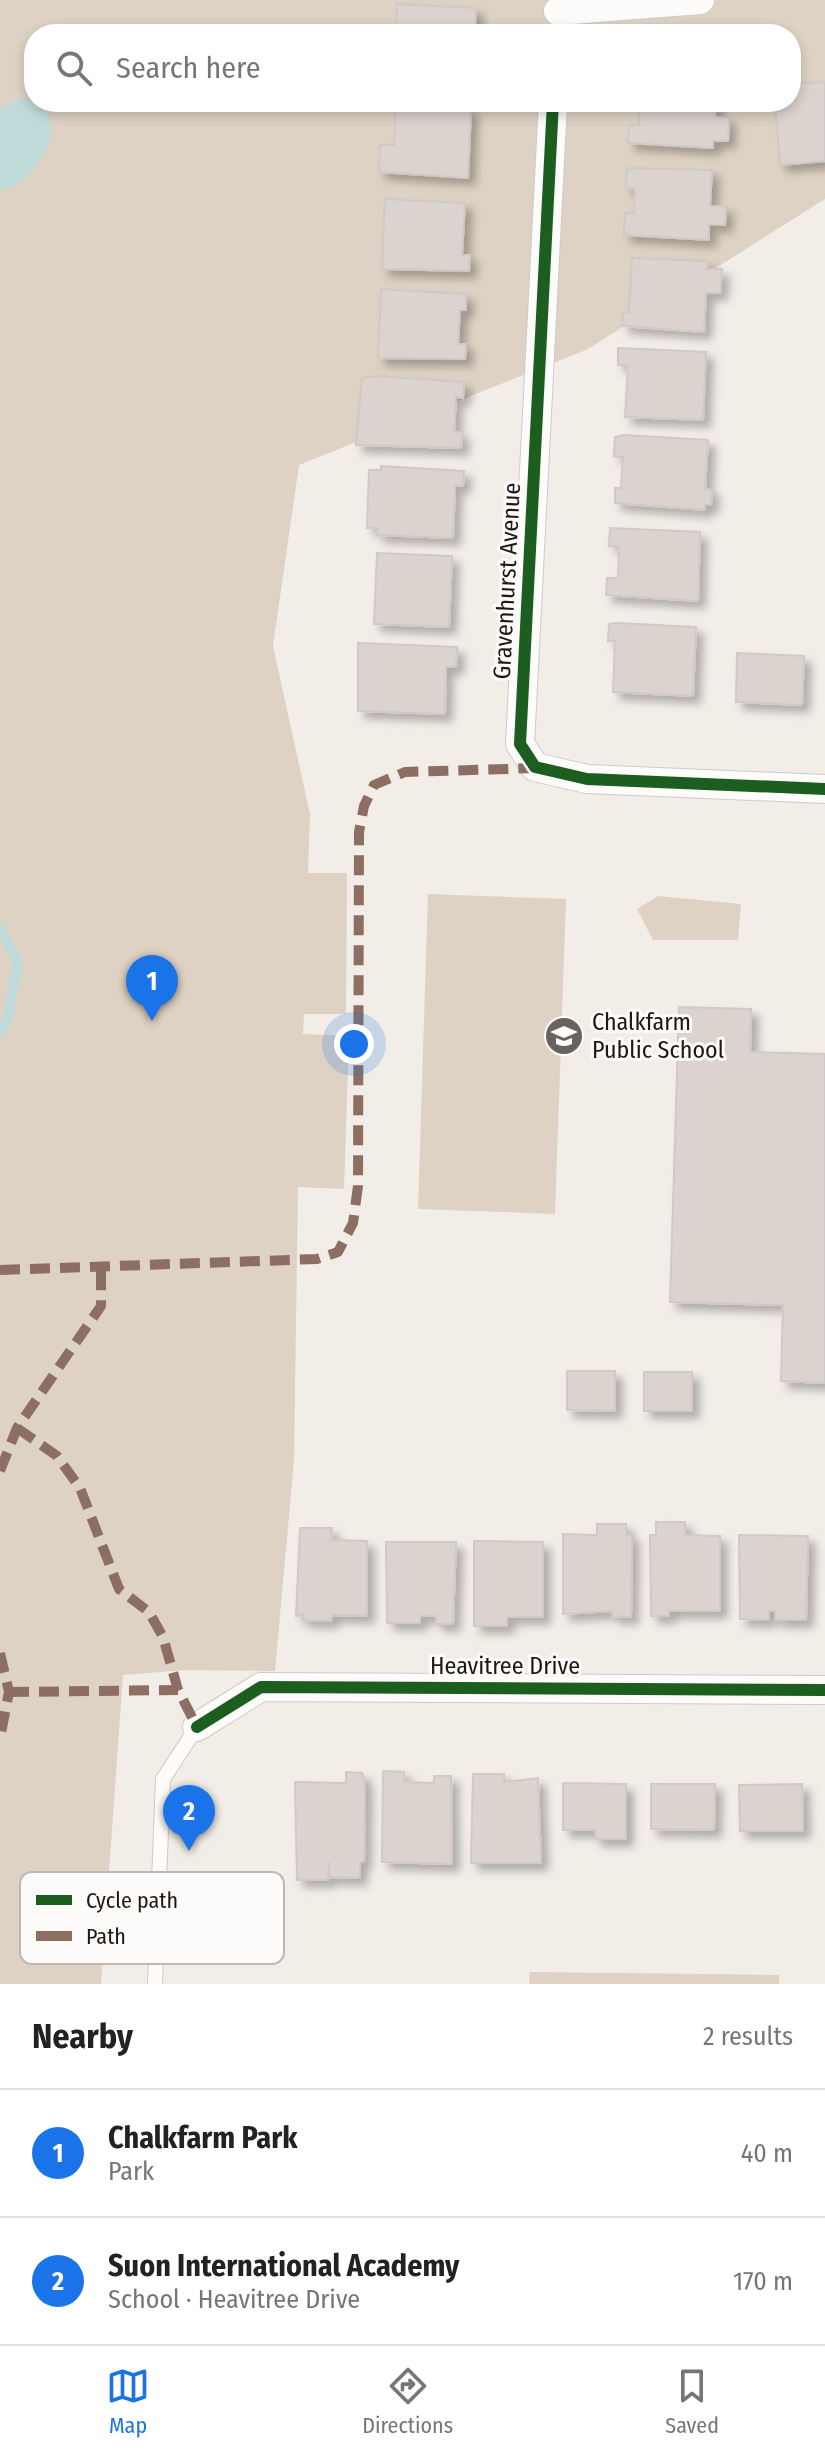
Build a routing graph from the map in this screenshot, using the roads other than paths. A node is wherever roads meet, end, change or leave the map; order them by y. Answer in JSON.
{"nodes":[{"id":1,"x":700,"y":0,"type":"edge"},
{"id":2,"x":557,"y":15,"type":"edge"},
{"id":3,"x":552,"y":112,"type":"edge"},
{"id":4,"x":825,"y":789,"type":"edge"},
{"id":5,"x":825,"y":1690,"type":"edge"},
{"id":6,"x":197,"y":1727,"type":"joint"},
{"id":7,"x":159,"y":1872,"type":"edge"},
{"id":8,"x":156,"y":1964,"type":"edge"},
{"id":9,"x":155,"y":1984,"type":"edge"}],
"edges":[{"from":1,"to":2,"type":"street"},
{"from":3,"to":4,"type":"street","name":"Gravenhurst Avenue"},
{"from":5,"to":6,"type":"street","name":"Heavitree Drive"},
{"from":6,"to":7,"type":"lane"},
{"from":8,"to":9,"type":"lane"}]}
